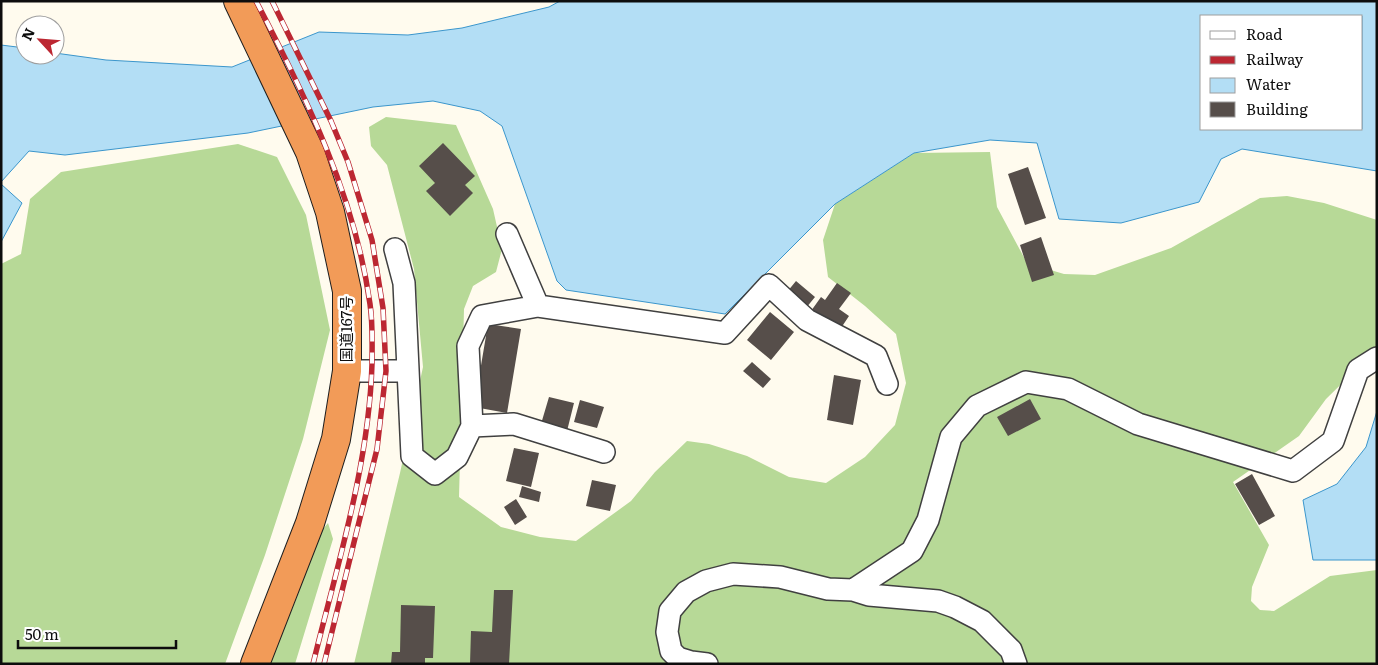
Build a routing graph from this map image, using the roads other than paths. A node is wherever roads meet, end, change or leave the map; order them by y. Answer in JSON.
{"nodes":[{"id":1,"x":238,"y":1,"type":"edge"},
{"id":2,"x":507,"y":234,"type":"dead end"},
{"id":3,"x":395,"y":250,"type":"dead end"},
{"id":4,"x":538,"y":306,"type":"junction"},
{"id":5,"x":1377,"y":358,"type":"edge"},
{"id":6,"x":347,"y":371,"type":"junction"},
{"id":7,"x":408,"y":371,"type":"junction"},
{"id":8,"x":888,"y":384,"type":"dead end"},
{"id":9,"x":472,"y":426,"type":"junction"},
{"id":10,"x":604,"y":452,"type":"dead end"},
{"id":11,"x":853,"y":590,"type":"junction"},
{"id":12,"x":255,"y":664,"type":"edge"},
{"id":13,"x":707,"y":664,"type":"edge"},
{"id":14,"x":1016,"y":664,"type":"edge"}],
"edges":[{"from":1,"to":6,"type":"highway","name":"国道167号"},
{"from":2,"to":4,"type":"lane"},
{"from":3,"to":7,"type":"lane"},
{"from":4,"to":8,"type":"lane"},
{"from":4,"to":9,"type":"lane"},
{"from":5,"to":11,"type":"lane"},
{"from":6,"to":7,"type":"lane"},
{"from":6,"to":12,"type":"highway","name":"国道167号"},
{"from":7,"to":9,"type":"lane"},
{"from":9,"to":10,"type":"lane"},
{"from":11,"to":13,"type":"lane"},
{"from":11,"to":14,"type":"lane"}]}
